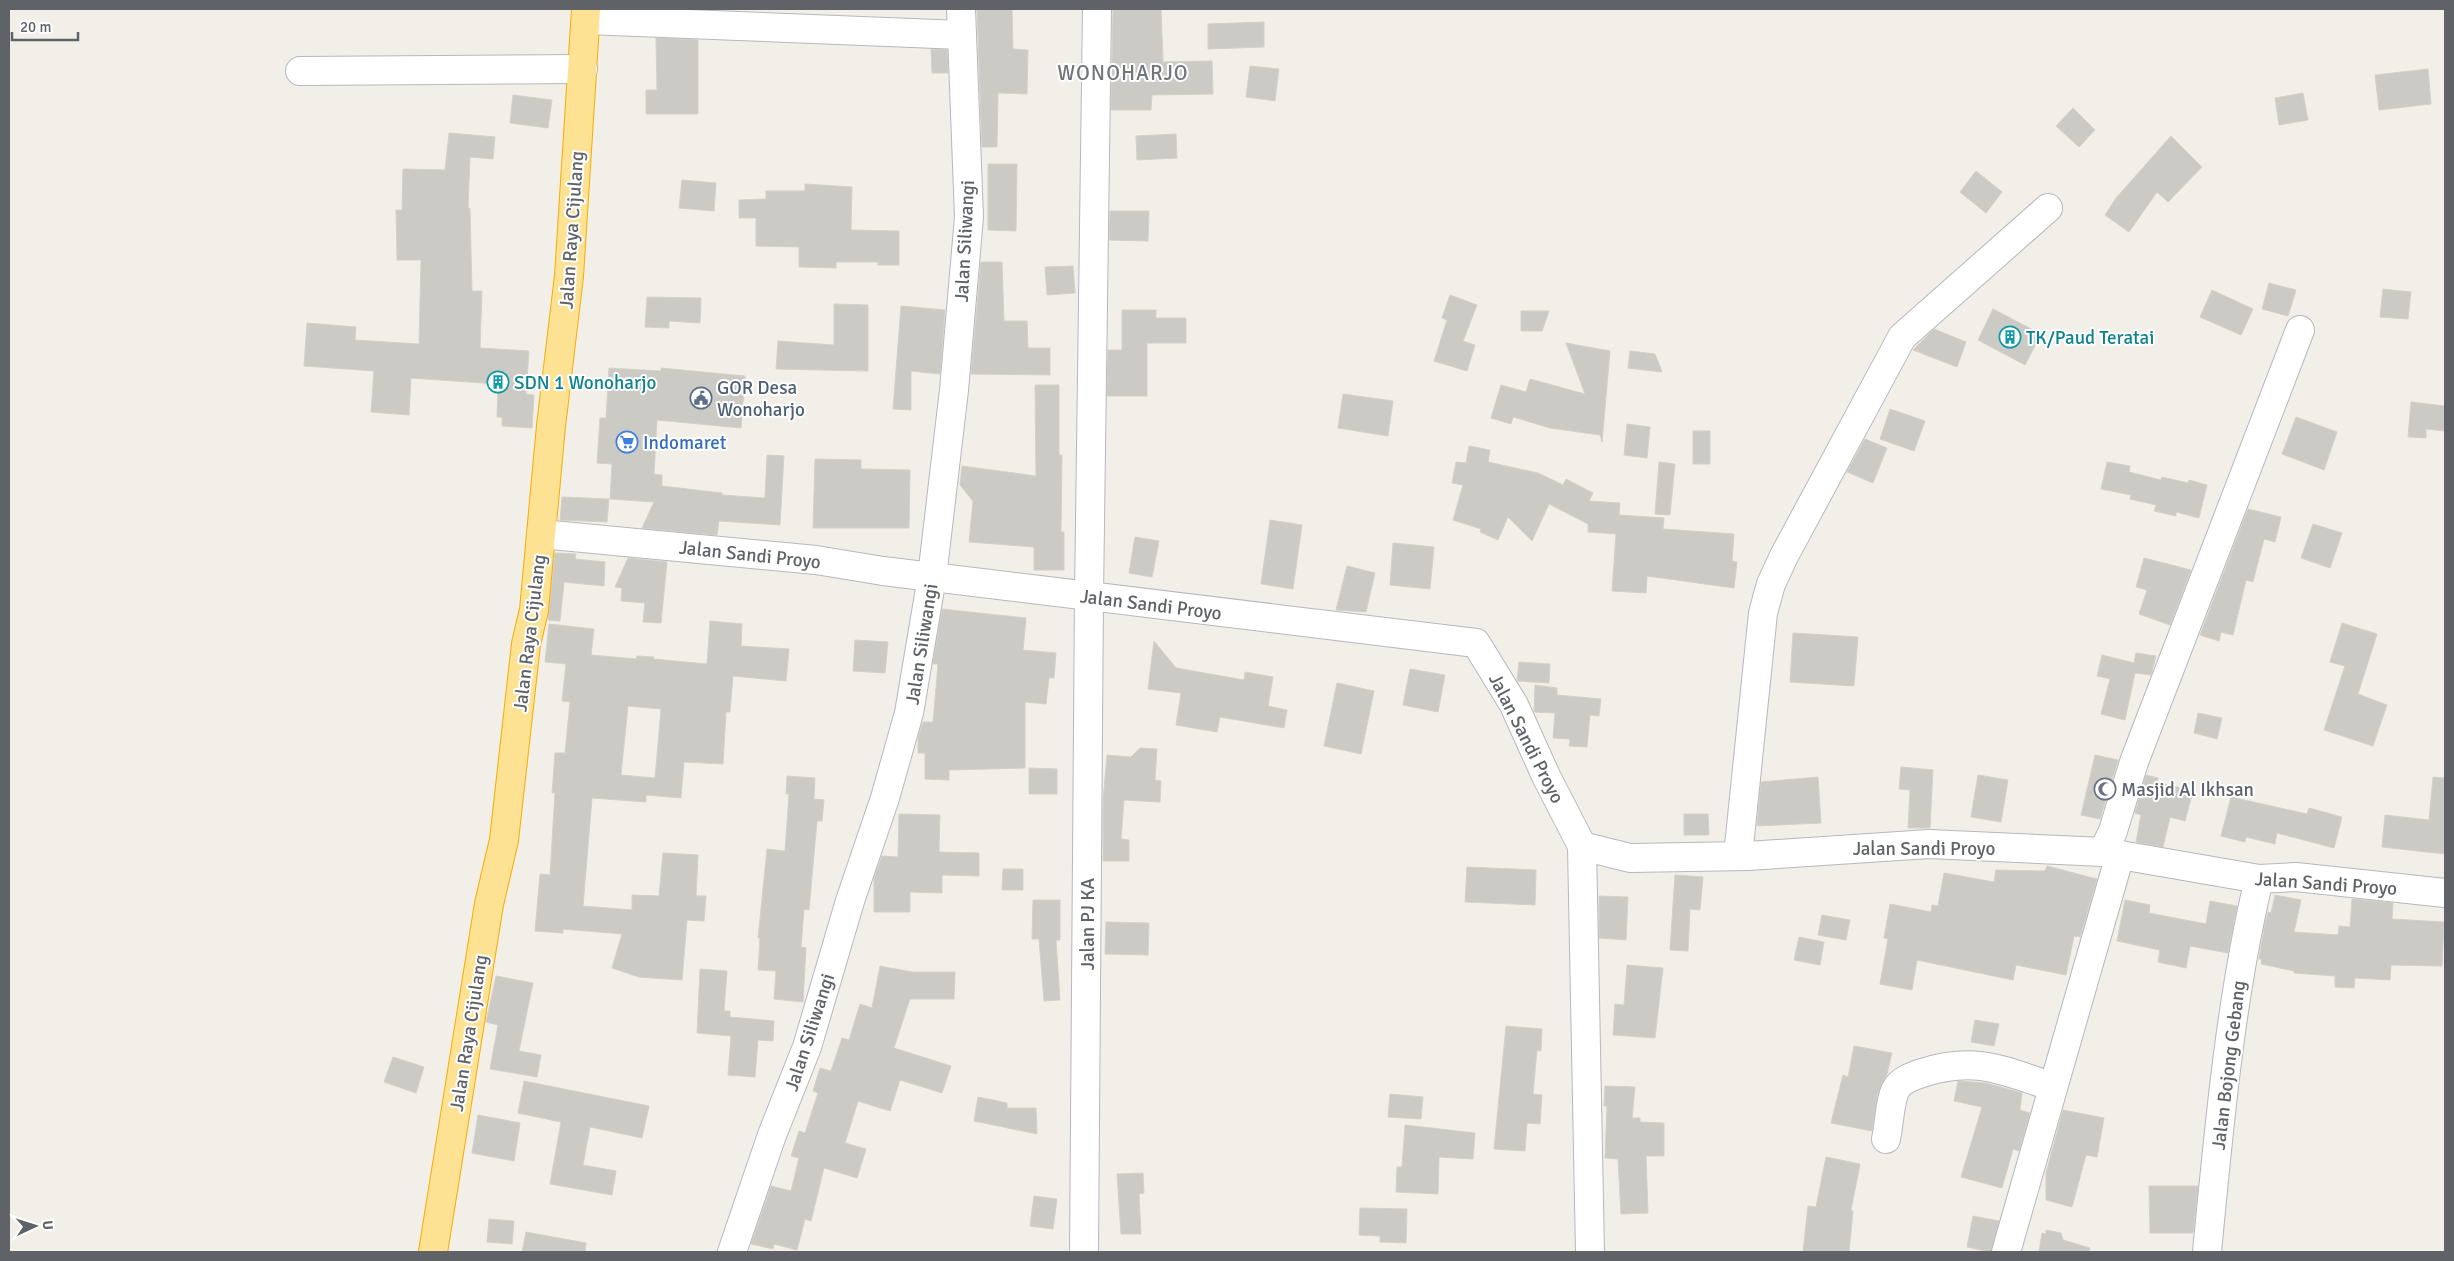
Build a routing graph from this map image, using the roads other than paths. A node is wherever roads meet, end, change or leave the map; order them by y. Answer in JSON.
{"nodes":[{"id":1,"x":1098,"y":9,"type":"edge"},
{"id":2,"x":586,"y":14,"type":"edge"},
{"id":3,"x":961,"y":22,"type":"edge"},
{"id":4,"x":583,"y":69,"type":"junction"},
{"id":5,"x":300,"y":71,"type":"dead end"},
{"id":6,"x":2048,"y":208,"type":"dead end"},
{"id":7,"x":2300,"y":330,"type":"dead end"},
{"id":8,"x":541,"y":534,"type":"junction"},
{"id":9,"x":932,"y":577,"type":"junction"},
{"id":10,"x":1089,"y":596,"type":"junction"},
{"id":11,"x":1582,"y":846,"type":"junction"},
{"id":12,"x":2112,"y":854,"type":"junction"},
{"id":13,"x":1738,"y":856,"type":"junction"},
{"id":14,"x":2259,"y":879,"type":"junction"},
{"id":15,"x":2445,"y":893,"type":"edge"},
{"id":16,"x":2053,"y":1086,"type":"junction"},
{"id":17,"x":1886,"y":1139,"type":"dead end"},
{"id":18,"x":432,"y":1252,"type":"edge"},
{"id":19,"x":734,"y":1252,"type":"edge"},
{"id":20,"x":1084,"y":1252,"type":"edge"},
{"id":21,"x":1590,"y":1252,"type":"edge"},
{"id":22,"x":2006,"y":1252,"type":"edge"},
{"id":23,"x":2208,"y":1252,"type":"edge"}],
"edges":[{"from":1,"to":10,"type":"street","name":"Jalan PJ KA"},
{"from":2,"to":3,"type":"street"},
{"from":2,"to":4,"type":"highway","name":"Jalan Raya Cijulang"},
{"from":3,"to":9,"type":"street","name":"Jalan Siliwangi"},
{"from":4,"to":5,"type":"street"},
{"from":4,"to":8,"type":"highway","name":"Jalan Raya Cijulang"},
{"from":6,"to":13,"type":"street"},
{"from":7,"to":12,"type":"street"},
{"from":8,"to":9,"type":"street","name":"Jalan Sandi Proyo"},
{"from":8,"to":18,"type":"highway","name":"Jalan Raya Cijulang"},
{"from":9,"to":10,"type":"street","name":"Jalan Sandi Proyo"},
{"from":9,"to":19,"type":"street","name":"Jalan Siliwangi"},
{"from":10,"to":11,"type":"street","name":"Jalan Sandi Proyo"},
{"from":10,"to":20,"type":"street","name":"Jalan PJ KA"},
{"from":11,"to":13,"type":"street","name":"Jalan Sandi Proyo"},
{"from":11,"to":21,"type":"street"},
{"from":12,"to":13,"type":"street","name":"Jalan Sandi Proyo"},
{"from":12,"to":14,"type":"street","name":"Jalan Sandi Proyo"},
{"from":12,"to":16,"type":"street"},
{"from":14,"to":15,"type":"street","name":"Jalan Sandi Proyo"},
{"from":14,"to":23,"type":"street","name":"Jalan Bojong Gebang"},
{"from":16,"to":17,"type":"street"},
{"from":16,"to":22,"type":"street"}]}
